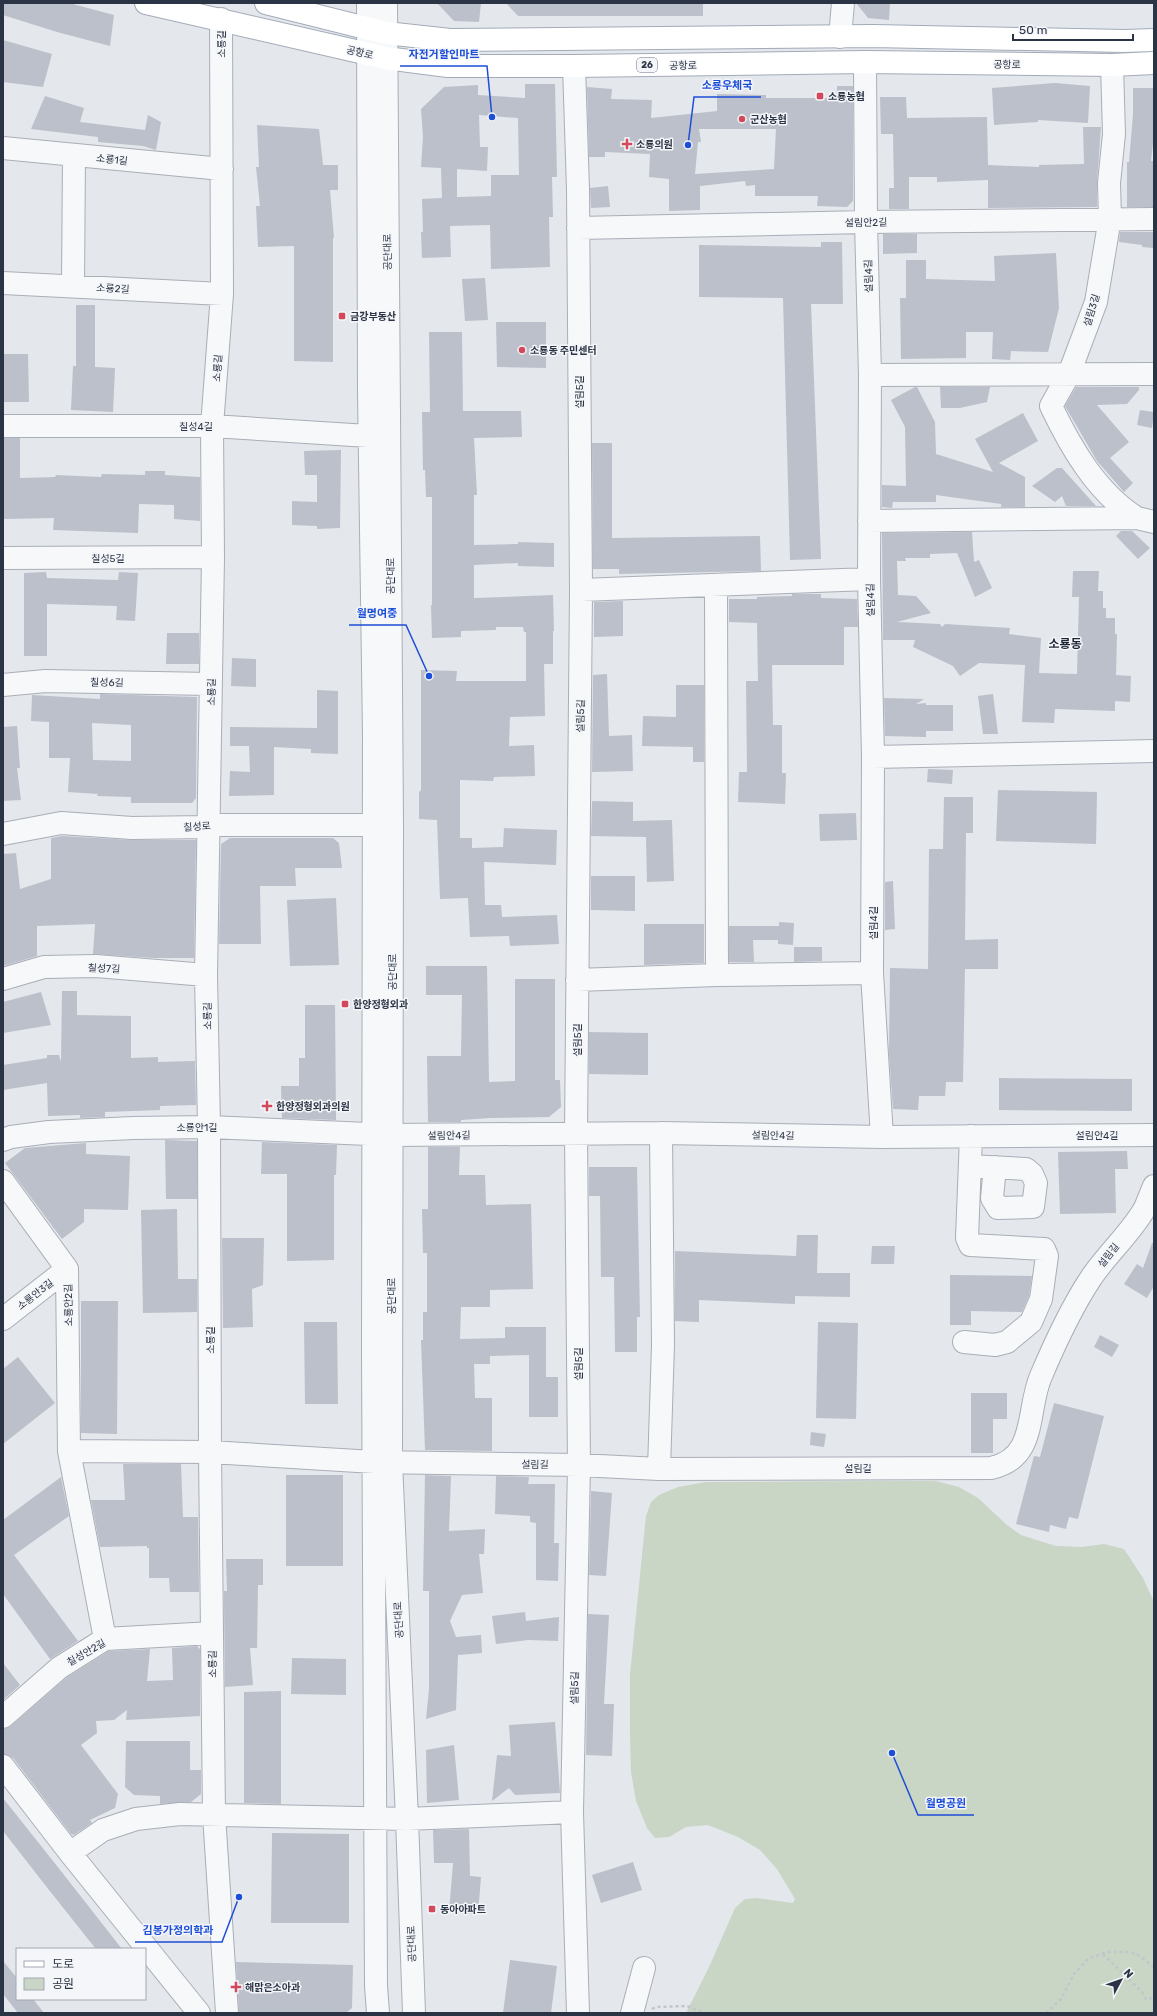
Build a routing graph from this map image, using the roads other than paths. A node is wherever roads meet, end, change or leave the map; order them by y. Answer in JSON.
{"nodes":[{"id":1,"x":146,"y":3,"type":"edge"},
{"id":2,"x":266,"y":3,"type":"edge"},
{"id":3,"x":368,"y":3,"type":"edge"},
{"id":4,"x":386,"y":3,"type":"edge"},
{"id":5,"x":843,"y":3,"type":"edge"},
{"id":6,"x":221,"y":19,"type":"junction"},
{"id":7,"x":377,"y":30,"type":"junction"},
{"id":8,"x":840,"y":37,"type":"junction"},
{"id":9,"x":1154,"y":40,"type":"edge"},
{"id":10,"x":377,"y":56,"type":"junction"},
{"id":11,"x":865,"y":62,"type":"junction"},
{"id":12,"x":1154,"y":63,"type":"edge"},
{"id":13,"x":1112,"y":65,"type":"junction"},
{"id":14,"x":574,"y":66,"type":"junction"},
{"id":15,"x":3,"y":148,"type":"edge"},
{"id":16,"x":74,"y":155,"type":"junction"},
{"id":17,"x":222,"y":169,"type":"junction"},
{"id":18,"x":1110,"y":218,"type":"junction"},
{"id":19,"x":1154,"y":219,"type":"edge"},
{"id":20,"x":866,"y":222,"type":"junction"},
{"id":21,"x":578,"y":228,"type":"junction"},
{"id":22,"x":3,"y":282,"type":"edge"},
{"id":23,"x":73,"y":286,"type":"junction"},
{"id":24,"x":222,"y":294,"type":"junction"},
{"id":25,"x":1069,"y":374,"type":"junction"},
{"id":26,"x":1154,"y":374,"type":"edge"},
{"id":27,"x":870,"y":375,"type":"junction"},
{"id":28,"x":3,"y":426,"type":"edge"},
{"id":29,"x":212,"y":426,"type":"junction"},
{"id":30,"x":379,"y":437,"type":"junction"},
{"id":31,"x":1146,"y":520,"type":"edge"},
{"id":32,"x":869,"y":521,"type":"junction"},
{"id":33,"x":213,"y":557,"type":"junction"},
{"id":34,"x":3,"y":558,"type":"edge"},
{"id":35,"x":869,"y":579,"type":"junction"},
{"id":36,"x":716,"y":586,"type":"junction"},
{"id":37,"x":581,"y":590,"type":"junction"},
{"id":38,"x":211,"y":684,"type":"junction"},
{"id":39,"x":3,"y":685,"type":"edge"},
{"id":40,"x":1154,"y":751,"type":"edge"},
{"id":41,"x":873,"y":757,"type":"junction"},
{"id":42,"x":208,"y":825,"type":"junction"},
{"id":43,"x":383,"y":825,"type":"junction"},
{"id":44,"x":3,"y":834,"type":"edge"},
{"id":45,"x":872,"y":973,"type":"junction"},
{"id":46,"x":206,"y":975,"type":"junction"},
{"id":47,"x":717,"y":975,"type":"junction"},
{"id":48,"x":3,"y":979,"type":"edge"},
{"id":49,"x":577,"y":980,"type":"junction"},
{"id":50,"x":209,"y":1127,"type":"junction"},
{"id":51,"x":576,"y":1133,"type":"junction"},
{"id":52,"x":661,"y":1133,"type":"junction"},
{"id":53,"x":383,"y":1135,"type":"junction"},
{"id":54,"x":1154,"y":1135,"type":"edge"},
{"id":55,"x":971,"y":1136,"type":"junction"},
{"id":56,"x":882,"y":1137,"type":"junction"},
{"id":57,"x":3,"y":1140,"type":"edge"},
{"id":58,"x":970,"y":1166,"type":"junction"},
{"id":59,"x":995,"y":1167,"type":"dead end"},
{"id":60,"x":3,"y":1181,"type":"edge"},
{"id":61,"x":1154,"y":1186,"type":"edge"},
{"id":62,"x":67,"y":1269,"type":"junction"},
{"id":63,"x":3,"y":1319,"type":"edge"},
{"id":64,"x":964,"y":1342,"type":"dead end"},
{"id":65,"x":69,"y":1451,"type":"junction"},
{"id":66,"x":210,"y":1452,"type":"junction"},
{"id":67,"x":383,"y":1462,"type":"junction"},
{"id":68,"x":579,"y":1465,"type":"junction"},
{"id":69,"x":659,"y":1469,"type":"junction"},
{"id":70,"x":212,"y":1633,"type":"junction"},
{"id":71,"x":105,"y":1639,"type":"junction"},
{"id":72,"x":3,"y":1717,"type":"edge"},
{"id":73,"x":3,"y":1766,"type":"edge"},
{"id":74,"x":572,"y":1812,"type":"junction"},
{"id":75,"x":214,"y":1814,"type":"junction"},
{"id":76,"x":375,"y":1819,"type":"junction"},
{"id":77,"x":407,"y":1819,"type":"junction"},
{"id":78,"x":70,"y":1853,"type":"junction"},
{"id":79,"x":644,"y":1968,"type":"dead end"},
{"id":80,"x":641,"y":2011,"type":"edge"},
{"id":81,"x":199,"y":2013,"type":"edge"},
{"id":82,"x":227,"y":2013,"type":"edge"},
{"id":83,"x":378,"y":2013,"type":"edge"},
{"id":84,"x":414,"y":2013,"type":"edge"},
{"id":85,"x":578,"y":2013,"type":"edge"}],
"edges":[{"from":1,"to":6,"type":"main road","name":"공항로","number":"26"},
{"from":2,"to":7,"type":"main road"},
{"from":3,"to":7,"type":"street","name":"공단대로"},
{"from":4,"to":7,"type":"street","name":"공단대로"},
{"from":5,"to":8,"type":"street"},
{"from":6,"to":10,"type":"main road","name":"공항로","number":"26"},
{"from":6,"to":17,"type":"street","name":"소룡길"},
{"from":7,"to":8,"type":"main road"},
{"from":7,"to":10,"type":"street","name":"공단대로"},
{"from":8,"to":9,"type":"main road"},
{"from":10,"to":14,"type":"main road","name":"공항로","number":"26"},
{"from":10,"to":30,"type":"street","name":"공단대로"},
{"from":11,"to":13,"type":"main road","name":"공항로","number":"26"},
{"from":11,"to":14,"type":"main road","name":"공항로","number":"26"},
{"from":11,"to":20,"type":"street","name":"설림4길"},
{"from":12,"to":13,"type":"main road","name":"공항로","number":"26"},
{"from":13,"to":18,"type":"street","name":"설림3길"},
{"from":14,"to":21,"type":"street","name":"설림5길"},
{"from":15,"to":16,"type":"street","name":"소룡1길"},
{"from":16,"to":17,"type":"street","name":"소룡1길"},
{"from":16,"to":23,"type":"street"},
{"from":17,"to":24,"type":"street","name":"소룡길"},
{"from":18,"to":19,"type":"street","name":"설림안2길"},
{"from":18,"to":20,"type":"street","name":"설림안2길"},
{"from":18,"to":25,"type":"street","name":"설림3길"},
{"from":20,"to":21,"type":"street","name":"설림안2길"},
{"from":20,"to":27,"type":"street","name":"설림4길"},
{"from":21,"to":37,"type":"street","name":"설림5길"},
{"from":22,"to":23,"type":"street","name":"소룡2길"},
{"from":23,"to":24,"type":"street","name":"소룡2길"},
{"from":24,"to":29,"type":"street","name":"소룡길"},
{"from":25,"to":26,"type":"street"},
{"from":25,"to":27,"type":"street"},
{"from":25,"to":31,"type":"street","name":"설림3길"},
{"from":27,"to":32,"type":"street","name":"설림4길"},
{"from":28,"to":29,"type":"street","name":"칠성4길"},
{"from":29,"to":30,"type":"street","name":"칠성4길"},
{"from":29,"to":33,"type":"street","name":"소룡길"},
{"from":30,"to":43,"type":"street","name":"공단대로"},
{"from":31,"to":32,"type":"street"},
{"from":32,"to":35,"type":"street","name":"설림4길"},
{"from":33,"to":34,"type":"street","name":"칠성5길"},
{"from":33,"to":38,"type":"street","name":"소룡길"},
{"from":35,"to":36,"type":"street"},
{"from":35,"to":41,"type":"street","name":"설림4길"},
{"from":36,"to":37,"type":"street"},
{"from":36,"to":47,"type":"street"},
{"from":37,"to":49,"type":"street","name":"설림5길"},
{"from":38,"to":39,"type":"street","name":"칠성6길"},
{"from":38,"to":42,"type":"street","name":"소룡길"},
{"from":40,"to":41,"type":"street"},
{"from":41,"to":45,"type":"street","name":"설림4길"},
{"from":42,"to":43,"type":"street","name":"칠성로"},
{"from":42,"to":44,"type":"street","name":"칠성로"},
{"from":42,"to":46,"type":"street","name":"소룡길"},
{"from":43,"to":53,"type":"street","name":"공단대로"},
{"from":45,"to":47,"type":"street"},
{"from":45,"to":56,"type":"street","name":"설림4길"},
{"from":46,"to":48,"type":"street","name":"칠성7길"},
{"from":46,"to":50,"type":"street","name":"소룡길"},
{"from":47,"to":49,"type":"street"},
{"from":49,"to":51,"type":"street","name":"설림5길"},
{"from":50,"to":53,"type":"street","name":"소룡안1길"},
{"from":50,"to":57,"type":"street","name":"소룡안1길"},
{"from":50,"to":66,"type":"street","name":"소룡길"},
{"from":51,"to":52,"type":"street","name":"설림안4길"},
{"from":51,"to":53,"type":"street","name":"설림안4길"},
{"from":51,"to":68,"type":"street","name":"설림5길"},
{"from":52,"to":56,"type":"street","name":"설림안4길"},
{"from":52,"to":69,"type":"street"},
{"from":53,"to":67,"type":"street","name":"공단대로"},
{"from":54,"to":55,"type":"street","name":"설림안4길"},
{"from":55,"to":56,"type":"street","name":"설림안4길"},
{"from":55,"to":58,"type":"street"},
{"from":58,"to":59,"type":"street"},
{"from":58,"to":64,"type":"street"},
{"from":60,"to":62,"type":"street","name":"소룡안2길"},
{"from":61,"to":69,"type":"street","name":"설림길"},
{"from":62,"to":63,"type":"street","name":"소룡안3길"},
{"from":62,"to":65,"type":"street","name":"소룡안2길"},
{"from":65,"to":66,"type":"street","name":"설림길"},
{"from":65,"to":71,"type":"street","name":"소룡안2길"},
{"from":66,"to":67,"type":"street","name":"설림길"},
{"from":66,"to":70,"type":"street","name":"소룡길"},
{"from":67,"to":68,"type":"street","name":"설림길"},
{"from":67,"to":76,"type":"street","name":"공단대로"},
{"from":67,"to":77,"type":"street","name":"공단대로"},
{"from":68,"to":69,"type":"street","name":"설림길"},
{"from":68,"to":74,"type":"street","name":"설림5길"},
{"from":70,"to":71,"type":"street","name":"칠성안2길"},
{"from":70,"to":75,"type":"street","name":"소룡길"},
{"from":71,"to":72,"type":"street","name":"칠성안2길"},
{"from":73,"to":78,"type":"street"},
{"from":74,"to":77,"type":"street"},
{"from":74,"to":85,"type":"street","name":"설림5길"},
{"from":75,"to":76,"type":"street"},
{"from":75,"to":78,"type":"street"},
{"from":75,"to":82,"type":"street","name":"소룡길"},
{"from":76,"to":77,"type":"street"},
{"from":76,"to":83,"type":"street","name":"공단대로"},
{"from":77,"to":84,"type":"street","name":"공단대로"},
{"from":78,"to":81,"type":"street"},
{"from":79,"to":80,"type":"street"}]}
